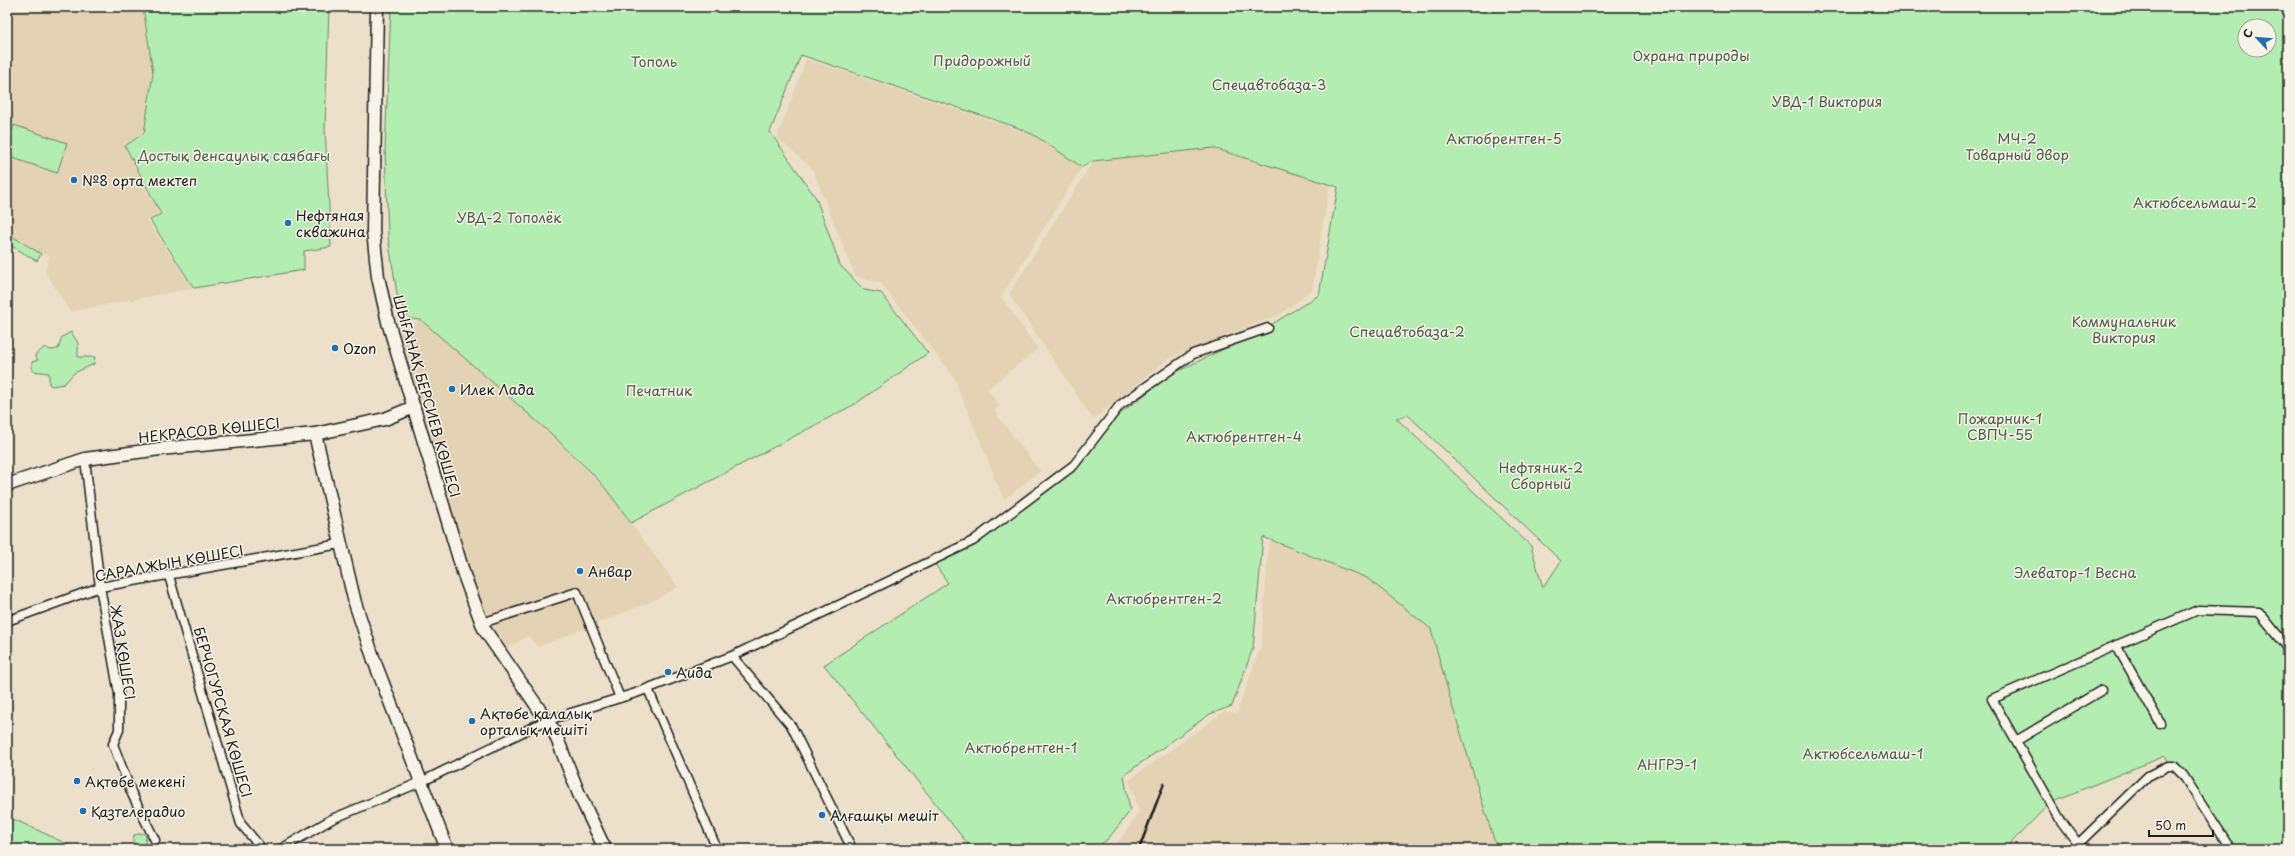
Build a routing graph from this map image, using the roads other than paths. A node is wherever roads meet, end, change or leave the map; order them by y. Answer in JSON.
{"nodes":[{"id":1,"x":377,"y":7,"type":"edge"},
{"id":2,"x":1268,"y":328,"type":"dead end"},
{"id":3,"x":414,"y":407,"type":"junction"},
{"id":4,"x":315,"y":434,"type":"junction"},
{"id":5,"x":85,"y":459,"type":"junction"},
{"id":6,"x":7,"y":485,"type":"edge"},
{"id":7,"x":340,"y":544,"type":"junction"},
{"id":8,"x":169,"y":576,"type":"junction"},
{"id":9,"x":100,"y":587,"type":"junction"},
{"id":10,"x":7,"y":621,"type":"edge"},
{"id":11,"x":482,"y":623,"type":"junction"},
{"id":12,"x":2116,"y":645,"type":"junction"},
{"id":13,"x":2288,"y":648,"type":"edge"},
{"id":14,"x":732,"y":656,"type":"junction"},
{"id":15,"x":648,"y":689,"type":"junction"},
{"id":16,"x":2102,"y":690,"type":"dead end"},
{"id":17,"x":620,"y":698,"type":"junction"},
{"id":18,"x":545,"y":721,"type":"junction"},
{"id":19,"x":2160,"y":723,"type":"dead end"},
{"id":20,"x":2016,"y":741,"type":"junction"},
{"id":21,"x":421,"y":782,"type":"junction"},
{"id":22,"x":155,"y":840,"type":"dead end"},
{"id":23,"x":2080,"y":847,"type":"edge"},
{"id":24,"x":262,"y":849,"type":"edge"},
{"id":25,"x":281,"y":849,"type":"edge"},
{"id":26,"x":447,"y":849,"type":"edge"},
{"id":27,"x":605,"y":849,"type":"edge"},
{"id":28,"x":717,"y":849,"type":"edge"},
{"id":29,"x":852,"y":849,"type":"edge"},
{"id":30,"x":2231,"y":849,"type":"edge"}],
"edges":[{"from":1,"to":3,"type":"street","name":"ШЫҒАНАҚ БЕРСИЕВ КӨШЕСІ"},
{"from":2,"to":14,"type":"street"},
{"from":3,"to":4,"type":"street","name":"НЕКРАСОВ КӨШЕСІ"},
{"from":3,"to":11,"type":"street","name":"ШЫҒАНАҚ БЕРСИЕВ КӨШЕСІ"},
{"from":4,"to":5,"type":"street","name":"НЕКРАСОВ КӨШЕСІ"},
{"from":4,"to":7,"type":"street"},
{"from":5,"to":6,"type":"street","name":"НЕКРАСОВ КӨШЕСІ"},
{"from":5,"to":9,"type":"street","name":"ЖАЗ КӨШЕСІ"},
{"from":7,"to":8,"type":"street","name":"САРАЛЖЫН КӨШЕСІ"},
{"from":7,"to":21,"type":"street"},
{"from":8,"to":9,"type":"street","name":"САРАЛЖЫН КӨШЕСІ"},
{"from":8,"to":24,"type":"street","name":"БЕРЧОГУРСКАЯ КӨШЕСІ"},
{"from":9,"to":10,"type":"street","name":"САРАЛЖЫН КӨШЕСІ"},
{"from":9,"to":22,"type":"street","name":"ЖАЗ КӨШЕСІ"},
{"from":11,"to":17,"type":"street"},
{"from":11,"to":18,"type":"street","name":"ШЫҒАНАҚ БЕРСИЕВ КӨШЕСІ"},
{"from":12,"to":13,"type":"street"},
{"from":12,"to":19,"type":"street"},
{"from":12,"to":20,"type":"street"},
{"from":14,"to":15,"type":"street"},
{"from":14,"to":29,"type":"street"},
{"from":15,"to":17,"type":"street"},
{"from":15,"to":28,"type":"street"},
{"from":16,"to":20,"type":"street"},
{"from":17,"to":18,"type":"street"},
{"from":18,"to":21,"type":"street"},
{"from":18,"to":27,"type":"street","name":"ШЫҒАНАҚ БЕРСИЕВ КӨШЕСІ"},
{"from":20,"to":23,"type":"street"},
{"from":21,"to":25,"type":"street"},
{"from":21,"to":26,"type":"street"},
{"from":23,"to":30,"type":"street"}]}
